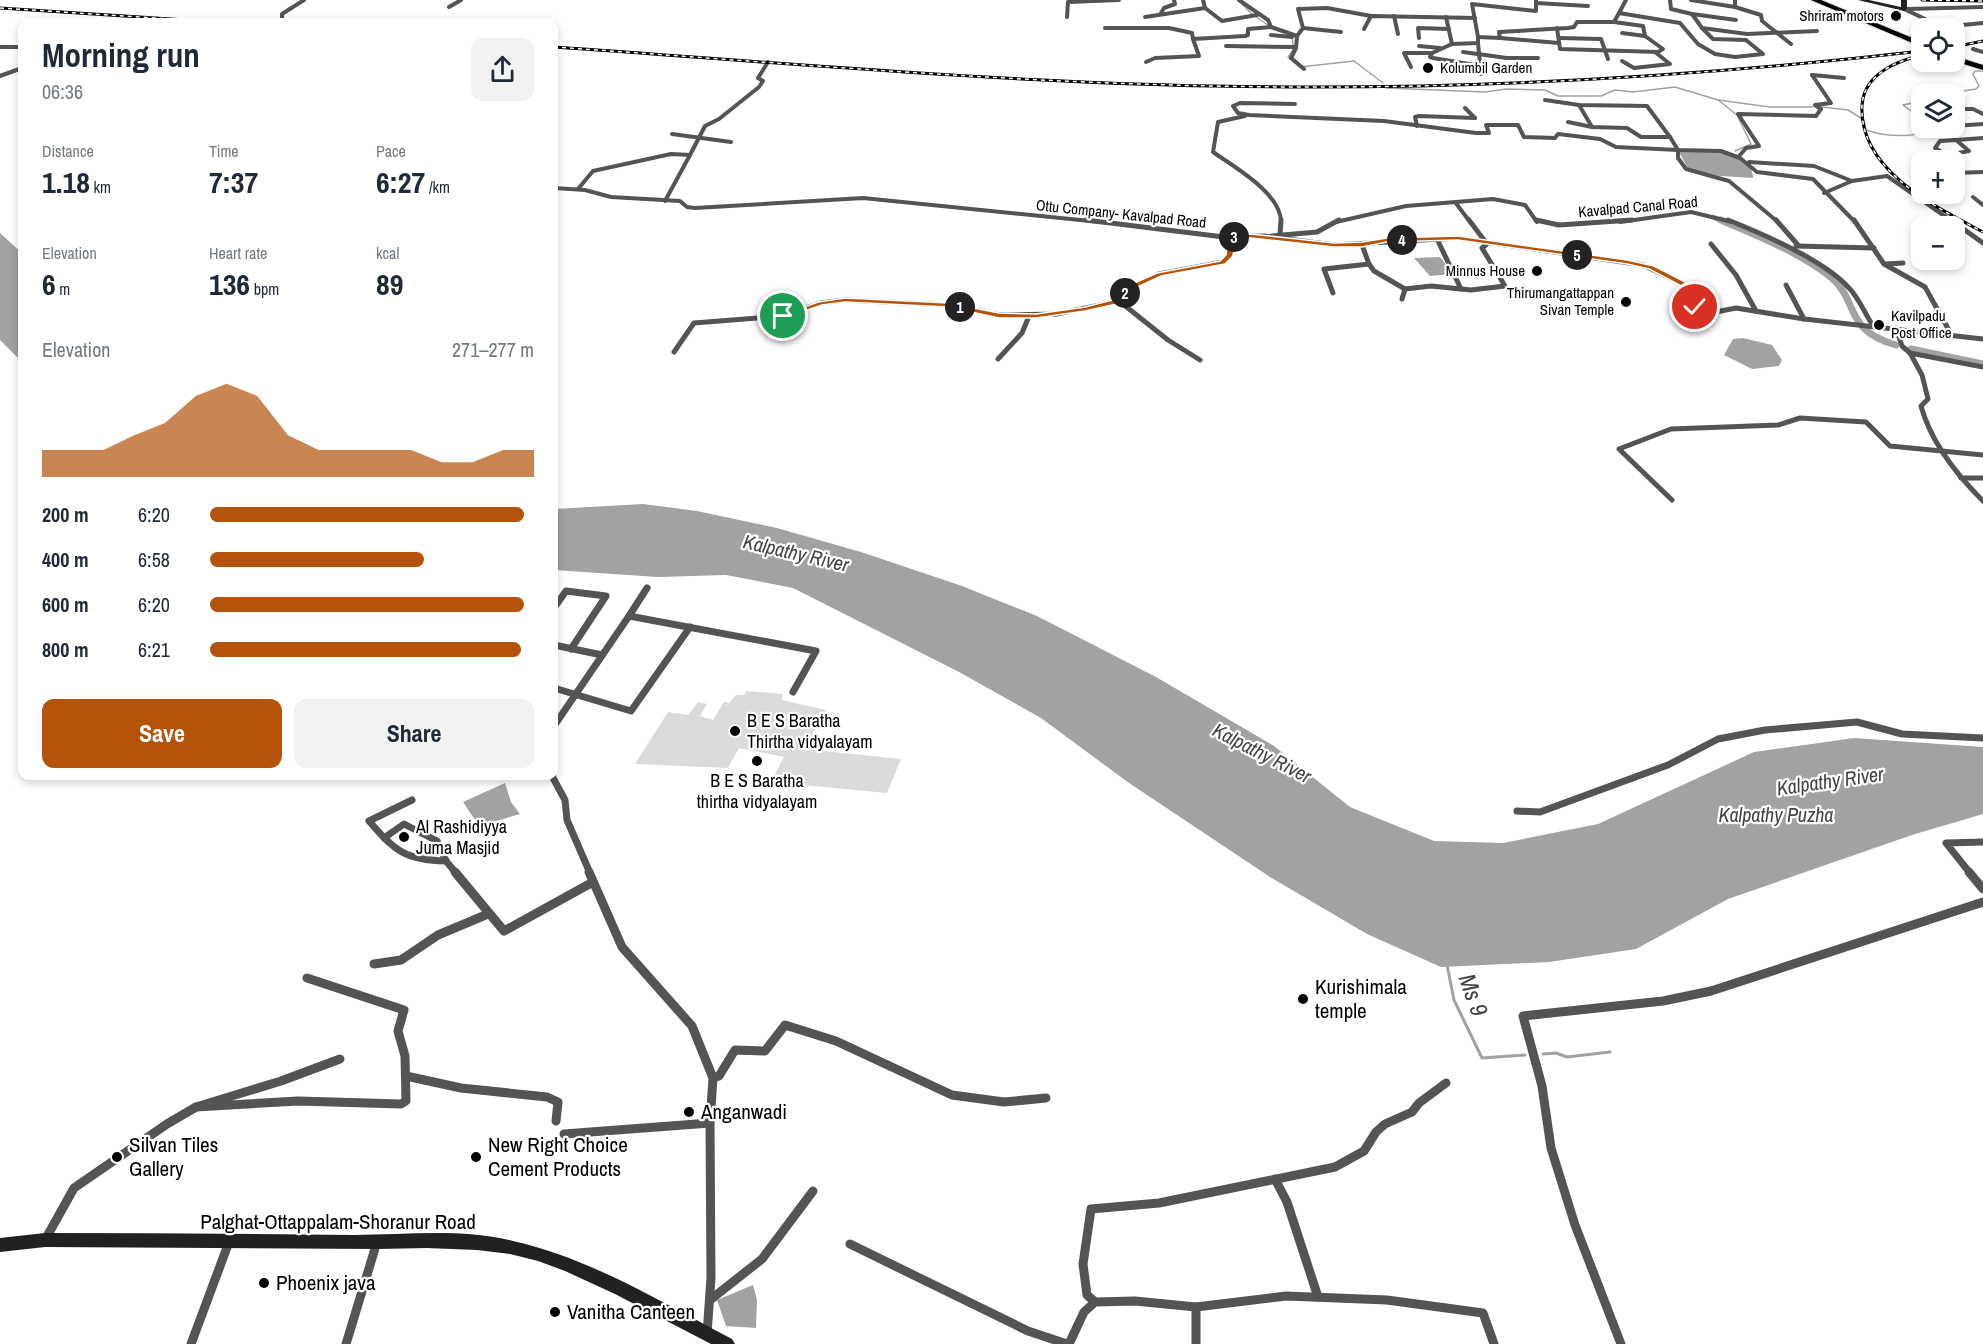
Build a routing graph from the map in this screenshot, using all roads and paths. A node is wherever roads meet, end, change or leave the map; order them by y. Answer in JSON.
{"nodes":[{"id":1,"x":304,"y":0,"type":"edge"},
{"id":2,"x":461,"y":0,"type":"edge"},
{"id":3,"x":1119,"y":0,"type":"edge"},
{"id":4,"x":1174,"y":0,"type":"edge"},
{"id":5,"x":1203,"y":0,"type":"edge"},
{"id":6,"x":1239,"y":0,"type":"edge"},
{"id":7,"x":1300,"y":0,"type":"edge"},
{"id":8,"x":1488,"y":0,"type":"edge"},
{"id":9,"x":1624,"y":0,"type":"edge"},
{"id":10,"x":1670,"y":0,"type":"edge"},
{"id":11,"x":1691,"y":0,"type":"edge"},
{"id":12,"x":1735,"y":0,"type":"edge"},
{"id":13,"x":1815,"y":0,"type":"edge"},
{"id":14,"x":1820,"y":0,"type":"edge"},
{"id":15,"x":1861,"y":0,"type":"edge"},
{"id":16,"x":1898,"y":0,"type":"edge"},
{"id":17,"x":1904,"y":0,"type":"edge"},
{"id":18,"x":1536,"y":2,"type":"edge"},
{"id":19,"x":1490,"y":6,"type":"junction"},
{"id":20,"x":1588,"y":6,"type":"dead end"},
{"id":21,"x":1735,"y":7,"type":"junction"},
{"id":22,"x":1983,"y":7,"type":"edge"},
{"id":23,"x":449,"y":8,"type":"dead end"},
{"id":24,"x":1205,"y":8,"type":"junction"},
{"id":25,"x":1298,"y":9,"type":"junction"},
{"id":26,"x":1902,"y":9,"type":"junction"},
{"id":27,"x":1841,"y":10,"type":"junction"},
{"id":28,"x":1719,"y":12,"type":"dead end"},
{"id":29,"x":1161,"y":13,"type":"junction"},
{"id":30,"x":1619,"y":14,"type":"junction"},
{"id":31,"x":1692,"y":14,"type":"junction"},
{"id":32,"x":1257,"y":15,"type":"junction"},
{"id":33,"x":1371,"y":16,"type":"junction"},
{"id":34,"x":1394,"y":16,"type":"junction"},
{"id":35,"x":1067,"y":17,"type":"dead end"},
{"id":36,"x":1145,"y":17,"type":"dead end"},
{"id":37,"x":1446,"y":17,"type":"junction"},
{"id":38,"x":282,"y":18,"type":"edge"},
{"id":39,"x":1475,"y":18,"type":"junction"},
{"id":40,"x":1717,"y":18,"type":"junction"},
{"id":41,"x":1736,"y":20,"type":"dead end"},
{"id":42,"x":1222,"y":21,"type":"junction"},
{"id":43,"x":1169,"y":22,"type":"dead end"},
{"id":44,"x":1614,"y":22,"type":"junction"},
{"id":45,"x":1983,"y":23,"type":"edge"},
{"id":46,"x":1227,"y":25,"type":"dead end"},
{"id":47,"x":1271,"y":27,"type":"junction"},
{"id":48,"x":1105,"y":28,"type":"dead end"},
{"id":49,"x":1169,"y":28,"type":"junction"},
{"id":50,"x":1303,"y":28,"type":"junction"},
{"id":51,"x":1557,"y":28,"type":"junction"},
{"id":52,"x":1702,"y":28,"type":"junction"},
{"id":53,"x":1364,"y":29,"type":"dead end"},
{"id":54,"x":1449,"y":29,"type":"junction"},
{"id":55,"x":1817,"y":31,"type":"dead end"},
{"id":56,"x":1341,"y":32,"type":"dead end"},
{"id":57,"x":1622,"y":33,"type":"dead end"},
{"id":58,"x":1777,"y":33,"type":"junction"},
{"id":59,"x":1398,"y":34,"type":"dead end"},
{"id":60,"x":1271,"y":35,"type":"dead end"},
{"id":61,"x":1645,"y":36,"type":"junction"},
{"id":62,"x":1297,"y":37,"type":"junction"},
{"id":63,"x":1478,"y":37,"type":"junction"},
{"id":64,"x":1419,"y":38,"type":"dead end"},
{"id":65,"x":1500,"y":38,"type":"junction"},
{"id":66,"x":1193,"y":39,"type":"junction"},
{"id":67,"x":1559,"y":40,"type":"junction"},
{"id":68,"x":1911,"y":40,"type":"edge"},
{"id":69,"x":1478,"y":43,"type":"junction"},
{"id":70,"x":1452,"y":44,"type":"junction"},
{"id":71,"x":1791,"y":44,"type":"dead end"},
{"id":72,"x":1226,"y":46,"type":"dead end"},
{"id":73,"x":1419,"y":46,"type":"dead end"},
{"id":74,"x":0,"y":47,"type":"edge"},
{"id":75,"x":18,"y":47,"type":"edge"},
{"id":76,"x":1296,"y":47,"type":"junction"},
{"id":77,"x":1443,"y":48,"type":"junction"},
{"id":78,"x":1973,"y":49,"type":"dead end"},
{"id":79,"x":1605,"y":50,"type":"junction"},
{"id":80,"x":1463,"y":51,"type":"dead end"},
{"id":81,"x":1655,"y":52,"type":"junction"},
{"id":82,"x":1983,"y":52,"type":"edge"},
{"id":83,"x":1432,"y":53,"type":"junction"},
{"id":84,"x":1481,"y":55,"type":"junction"},
{"id":85,"x":1538,"y":58,"type":"dead end"},
{"id":86,"x":1608,"y":59,"type":"dead end"},
{"id":87,"x":1622,"y":61,"type":"dead end"},
{"id":88,"x":768,"y":62,"type":"dead end"},
{"id":89,"x":1146,"y":62,"type":"dead end"},
{"id":90,"x":1965,"y":62,"type":"edge"},
{"id":91,"x":1481,"y":66,"type":"junction"},
{"id":92,"x":1412,"y":67,"type":"dead end"},
{"id":93,"x":1302,"y":68,"type":"dead end"},
{"id":94,"x":1983,"y":68,"type":"edge"},
{"id":95,"x":18,"y":69,"type":"edge"},
{"id":96,"x":1481,"y":74,"type":"dead end"},
{"id":97,"x":0,"y":76,"type":"edge"},
{"id":98,"x":1844,"y":78,"type":"dead end"},
{"id":99,"x":1545,"y":100,"type":"dead end"},
{"id":100,"x":1295,"y":104,"type":"dead end"},
{"id":101,"x":1579,"y":105,"type":"junction"},
{"id":102,"x":1464,"y":108,"type":"dead end"},
{"id":103,"x":1965,"y":108,"type":"edge"},
{"id":104,"x":1983,"y":114,"type":"edge"},
{"id":105,"x":1249,"y":115,"type":"junction"},
{"id":106,"x":1568,"y":122,"type":"dead end"},
{"id":107,"x":1983,"y":124,"type":"edge"},
{"id":108,"x":1965,"y":125,"type":"edge"},
{"id":109,"x":1417,"y":126,"type":"junction"},
{"id":110,"x":1592,"y":127,"type":"junction"},
{"id":111,"x":672,"y":134,"type":"dead end"},
{"id":112,"x":1671,"y":137,"type":"junction"},
{"id":113,"x":699,"y":138,"type":"junction"},
{"id":114,"x":1983,"y":138,"type":"edge"},
{"id":115,"x":1955,"y":139,"type":"junction"},
{"id":116,"x":731,"y":142,"type":"dead end"},
{"id":117,"x":1678,"y":150,"type":"junction"},
{"id":118,"x":1938,"y":150,"type":"edge"},
{"id":119,"x":1965,"y":153,"type":"edge"},
{"id":120,"x":690,"y":155,"type":"junction"},
{"id":121,"x":1740,"y":155,"type":"junction"},
{"id":122,"x":1749,"y":162,"type":"junction"},
{"id":123,"x":1983,"y":172,"type":"edge"},
{"id":124,"x":1965,"y":173,"type":"edge"},
{"id":125,"x":1852,"y":181,"type":"junction"},
{"id":126,"x":558,"y":188,"type":"edge"},
{"id":127,"x":578,"y":189,"type":"junction"},
{"id":128,"x":1824,"y":193,"type":"junction"},
{"id":129,"x":1973,"y":197,"type":"dead end"},
{"id":130,"x":665,"y":201,"type":"junction"},
{"id":131,"x":1455,"y":202,"type":"junction"},
{"id":132,"x":1983,"y":205,"type":"edge"},
{"id":133,"x":1280,"y":234,"type":"junction"},
{"id":134,"x":1232,"y":237,"type":"junction"},
{"id":135,"x":1270,"y":237,"type":"junction"},
{"id":136,"x":1437,"y":239,"type":"junction"},
{"id":137,"x":1983,"y":243,"type":"edge"},
{"id":138,"x":1362,"y":244,"type":"junction"},
{"id":139,"x":1487,"y":244,"type":"junction"},
{"id":140,"x":1711,"y":244,"type":"dead end"},
{"id":141,"x":1798,"y":246,"type":"junction"},
{"id":142,"x":1787,"y":247,"type":"junction"},
{"id":143,"x":1874,"y":248,"type":"junction"},
{"id":144,"x":1903,"y":263,"type":"dead end"},
{"id":145,"x":1368,"y":264,"type":"junction"},
{"id":146,"x":1884,"y":264,"type":"junction"},
{"id":147,"x":1786,"y":285,"type":"dead end"},
{"id":148,"x":1405,"y":289,"type":"junction"},
{"id":149,"x":1461,"y":289,"type":"junction"},
{"id":150,"x":1333,"y":293,"type":"dead end"},
{"id":151,"x":1402,"y":299,"type":"dead end"},
{"id":152,"x":1119,"y":301,"type":"junction"},
{"id":153,"x":1756,"y":311,"type":"junction"},
{"id":154,"x":1029,"y":316,"type":"junction"},
{"id":155,"x":1804,"y":319,"type":"junction"},
{"id":156,"x":1874,"y":327,"type":"junction"},
{"id":157,"x":1896,"y":328,"type":"junction"},
{"id":158,"x":1951,"y":334,"type":"junction"},
{"id":159,"x":1983,"y":339,"type":"edge"},
{"id":160,"x":674,"y":352,"type":"dead end"},
{"id":161,"x":1910,"y":353,"type":"junction"},
{"id":162,"x":998,"y":359,"type":"dead end"},
{"id":163,"x":1200,"y":360,"type":"dead end"},
{"id":164,"x":1983,"y":367,"type":"edge"},
{"id":165,"x":1943,"y":452,"type":"junction"},
{"id":166,"x":1983,"y":455,"type":"edge"},
{"id":167,"x":1961,"y":478,"type":"junction"},
{"id":168,"x":1983,"y":478,"type":"edge"},
{"id":169,"x":1672,"y":500,"type":"dead end"},
{"id":170,"x":1983,"y":501,"type":"edge"},
{"id":171,"x":647,"y":588,"type":"dead end"},
{"id":172,"x":558,"y":602,"type":"edge"},
{"id":173,"x":629,"y":616,"type":"junction"},
{"id":174,"x":690,"y":627,"type":"junction"},
{"id":175,"x":558,"y":646,"type":"edge"},
{"id":176,"x":571,"y":649,"type":"junction"},
{"id":177,"x":602,"y":655,"type":"junction"},
{"id":178,"x":558,"y":689,"type":"edge"},
{"id":179,"x":793,"y":692,"type":"dead end"},
{"id":180,"x":575,"y":694,"type":"junction"},
{"id":181,"x":558,"y":720,"type":"edge"},
{"id":182,"x":1983,"y":738,"type":"edge"},
{"id":183,"x":554,"y":780,"type":"edge"},
{"id":184,"x":412,"y":800,"type":"dead end"},
{"id":185,"x":1517,"y":811,"type":"dead end"},
{"id":186,"x":384,"y":838,"type":"junction"},
{"id":187,"x":1983,"y":842,"type":"edge"},
{"id":188,"x":446,"y":861,"type":"junction"},
{"id":189,"x":594,"y":882,"type":"junction"},
{"id":190,"x":1983,"y":889,"type":"edge"},
{"id":191,"x":1983,"y":902,"type":"edge"},
{"id":192,"x":488,"y":914,"type":"junction"},
{"id":193,"x":374,"y":964,"type":"dead end"},
{"id":194,"x":307,"y":978,"type":"dead end"},
{"id":195,"x":340,"y":1059,"type":"dead end"},
{"id":196,"x":406,"y":1076,"type":"junction"},
{"id":197,"x":713,"y":1078,"type":"junction"},
{"id":198,"x":1446,"y":1083,"type":"dead end"},
{"id":199,"x":1046,"y":1098,"type":"dead end"},
{"id":200,"x":196,"y":1107,"type":"junction"},
{"id":201,"x":556,"y":1120,"type":"dead end"},
{"id":202,"x":710,"y":1123,"type":"junction"},
{"id":203,"x":564,"y":1134,"type":"dead end"},
{"id":204,"x":1275,"y":1179,"type":"junction"},
{"id":205,"x":813,"y":1191,"type":"dead end"},
{"id":206,"x":45,"y":1240,"type":"junction"},
{"id":207,"x":229,"y":1242,"type":"junction"},
{"id":208,"x":377,"y":1242,"type":"junction"},
{"id":209,"x":849,"y":1244,"type":"dead end"},
{"id":210,"x":0,"y":1245,"type":"edge"},
{"id":211,"x":1318,"y":1298,"type":"junction"},
{"id":212,"x":710,"y":1300,"type":"junction"},
{"id":213,"x":1095,"y":1302,"type":"junction"},
{"id":214,"x":1197,"y":1307,"type":"junction"},
{"id":215,"x":707,"y":1334,"type":"junction"},
{"id":216,"x":191,"y":1344,"type":"edge"},
{"id":217,"x":346,"y":1344,"type":"edge"},
{"id":218,"x":727,"y":1344,"type":"edge"},
{"id":219,"x":1068,"y":1344,"type":"edge"},
{"id":220,"x":1196,"y":1344,"type":"edge"},
{"id":221,"x":1494,"y":1344,"type":"edge"},
{"id":222,"x":1621,"y":1344,"type":"edge"}],
"edges":[{"from":1,"to":38,"type":"street"},
{"from":2,"to":23,"type":"street"},
{"from":3,"to":35,"type":"street"},
{"from":4,"to":29,"type":"street"},
{"from":5,"to":24,"type":"street"},
{"from":6,"to":32,"type":"street"},
{"from":7,"to":25,"type":"street"},
{"from":8,"to":19,"type":"street"},
{"from":9,"to":30,"type":"street"},
{"from":10,"to":31,"type":"street"},
{"from":11,"to":21,"type":"street"},
{"from":12,"to":21,"type":"street"},
{"from":13,"to":27,"type":"highway"},
{"from":14,"to":27,"type":"highway"},
{"from":15,"to":26,"type":"main road"},
{"from":16,"to":26,"type":"main road"},
{"from":17,"to":26,"type":"main road"},
{"from":18,"to":19,"type":"street"},
{"from":18,"to":20,"type":"street"},
{"from":19,"to":39,"type":"street"},
{"from":21,"to":58,"type":"street"},
{"from":22,"to":26,"type":"street"},
{"from":24,"to":29,"type":"street"},
{"from":24,"to":42,"type":"street"},
{"from":25,"to":33,"type":"street"},
{"from":25,"to":50,"type":"street"},
{"from":26,"to":45,"type":"street"},
{"from":27,"to":68,"type":"highway"},
{"from":28,"to":40,"type":"street"},
{"from":29,"to":36,"type":"street"},
{"from":30,"to":44,"type":"street"},
{"from":30,"to":52,"type":"street"},
{"from":31,"to":40,"type":"street"},
{"from":31,"to":52,"type":"street"},
{"from":32,"to":42,"type":"street"},
{"from":32,"to":47,"type":"street"},
{"from":33,"to":34,"type":"street"},
{"from":33,"to":53,"type":"street"},
{"from":34,"to":37,"type":"street"},
{"from":34,"to":59,"type":"street"},
{"from":37,"to":39,"type":"street"},
{"from":37,"to":54,"type":"street"},
{"from":39,"to":63,"type":"street"},
{"from":40,"to":41,"type":"street"},
{"from":42,"to":46,"type":"street"},
{"from":43,"to":49,"type":"street"},
{"from":44,"to":51,"type":"street"},
{"from":44,"to":61,"type":"street"},
{"from":47,"to":62,"type":"street"},
{"from":47,"to":66,"type":"street"},
{"from":48,"to":49,"type":"street"},
{"from":49,"to":66,"type":"street"},
{"from":50,"to":56,"type":"street"},
{"from":50,"to":62,"type":"street"},
{"from":51,"to":65,"type":"street"},
{"from":51,"to":67,"type":"street"},
{"from":52,"to":58,"type":"street"},
{"from":54,"to":64,"type":"street"},
{"from":54,"to":70,"type":"street"},
{"from":55,"to":58,"type":"street"},
{"from":57,"to":61,"type":"street"},
{"from":58,"to":71,"type":"street"},
{"from":60,"to":62,"type":"street"},
{"from":61,"to":81,"type":"street"},
{"from":62,"to":76,"type":"street"},
{"from":63,"to":65,"type":"street"},
{"from":63,"to":69,"type":"street"},
{"from":65,"to":67,"type":"street"},
{"from":66,"to":89,"type":"street"},
{"from":67,"to":79,"type":"street"},
{"from":67,"to":79,"type":"street"},
{"from":69,"to":70,"type":"street"},
{"from":69,"to":84,"type":"street"},
{"from":70,"to":77,"type":"street"},
{"from":72,"to":76,"type":"street"},
{"from":73,"to":77,"type":"street"},
{"from":74,"to":75,"type":"street"},
{"from":76,"to":93,"type":"street"},
{"from":77,"to":83,"type":"street"},
{"from":78,"to":82,"type":"street"},
{"from":79,"to":81,"type":"street"},
{"from":79,"to":86,"type":"street"},
{"from":80,"to":84,"type":"street"},
{"from":81,"to":87,"type":"street"},
{"from":83,"to":91,"type":"street"},
{"from":83,"to":92,"type":"street"},
{"from":84,"to":85,"type":"street"},
{"from":84,"to":91,"type":"street"},
{"from":88,"to":113,"type":"street"},
{"from":90,"to":94,"type":"highway"},
{"from":91,"to":96,"type":"street"},
{"from":95,"to":97,"type":"street"},
{"from":98,"to":121,"type":"street"},
{"from":99,"to":101,"type":"street"},
{"from":100,"to":105,"type":"street"},
{"from":101,"to":110,"type":"street"},
{"from":101,"to":112,"type":"street"},
{"from":102,"to":109,"type":"street"},
{"from":103,"to":104,"type":"street"},
{"from":105,"to":109,"type":"street"},
{"from":105,"to":133,"type":"street"},
{"from":106,"to":110,"type":"street"},
{"from":107,"to":108,"type":"street"},
{"from":109,"to":117,"type":"street"},
{"from":110,"to":112,"type":"street"},
{"from":111,"to":113,"type":"street"},
{"from":112,"to":117,"type":"street"},
{"from":113,"to":116,"type":"street"},
{"from":113,"to":120,"type":"street"},
{"from":114,"to":115,"type":"street"},
{"from":115,"to":118,"type":"street"},
{"from":115,"to":119,"type":"street"},
{"from":117,"to":121,"type":"street"},
{"from":117,"to":141,"type":"street"},
{"from":120,"to":127,"type":"street"},
{"from":120,"to":130,"type":"street"},
{"from":121,"to":122,"type":"street"},
{"from":122,"to":125,"type":"street"},
{"from":122,"to":128,"type":"street"},
{"from":123,"to":124,"type":"street"},
{"from":125,"to":128,"type":"street"},
{"from":125,"to":137,"type":"street"},
{"from":126,"to":127,"type":"street","name":"Ottu Company- Kavalpad Road"},
{"from":127,"to":130,"type":"street","name":"Ottu Company- Kavalpad Road"},
{"from":128,"to":143,"type":"street"},
{"from":129,"to":132,"type":"street"},
{"from":130,"to":134,"type":"street","name":"Ottu Company- Kavalpad Road"},
{"from":131,"to":133,"type":"street","name":"Kavalpad Canal Road"},
{"from":131,"to":139,"type":"street"},
{"from":131,"to":142,"type":"street","name":"Kavalpad Canal Road"},
{"from":133,"to":135,"type":"street","name":"Kavalpad Canal Road"},
{"from":134,"to":135,"type":"street","name":"Ottu Company- Kavalpad Road"},
{"from":134,"to":152,"type":"street"},
{"from":135,"to":138,"type":"street","name":"Ottu Company- Kavalpad Road"},
{"from":136,"to":138,"type":"street","name":"Ottu Company- Kavalpad Road"},
{"from":136,"to":139,"type":"street","name":"Ottu Company- Kavalpad Road"},
{"from":136,"to":149,"type":"street"},
{"from":138,"to":145,"type":"street"},
{"from":139,"to":149,"type":"street"},
{"from":139,"to":153,"type":"street","name":"Ottu Company- Kavalpad Road"},
{"from":140,"to":153,"type":"street"},
{"from":141,"to":142,"type":"street"},
{"from":141,"to":143,"type":"street"},
{"from":142,"to":156,"type":"street","name":"Kavalpad Canal Road"},
{"from":143,"to":146,"type":"street"},
{"from":144,"to":146,"type":"street"},
{"from":145,"to":148,"type":"street"},
{"from":145,"to":150,"type":"street"},
{"from":146,"to":158,"type":"street"},
{"from":147,"to":155,"type":"street"},
{"from":148,"to":149,"type":"street"},
{"from":148,"to":151,"type":"street"},
{"from":152,"to":154,"type":"street"},
{"from":152,"to":163,"type":"street"},
{"from":153,"to":155,"type":"street","name":"Ottu Company- Kavalpad Road"},
{"from":154,"to":160,"type":"street"},
{"from":154,"to":162,"type":"street"},
{"from":155,"to":156,"type":"street","name":"Ottu Company- Kavalpad Road"},
{"from":156,"to":157,"type":"street","name":"Ottu Company- Kavalpad Road"},
{"from":157,"to":158,"type":"street","name":"Ottu Company- Kavalpad Road"},
{"from":157,"to":161,"type":"street"},
{"from":158,"to":159,"type":"street","name":"Ottu Company- Kavalpad Road"},
{"from":161,"to":164,"type":"street"},
{"from":161,"to":165,"type":"street"},
{"from":165,"to":166,"type":"street"},
{"from":165,"to":167,"type":"street"},
{"from":165,"to":169,"type":"street"},
{"from":167,"to":168,"type":"street"},
{"from":167,"to":170,"type":"street"},
{"from":171,"to":173,"type":"street"},
{"from":172,"to":176,"type":"street"},
{"from":173,"to":174,"type":"street"},
{"from":173,"to":177,"type":"street"},
{"from":174,"to":179,"type":"street"},
{"from":174,"to":180,"type":"street"},
{"from":175,"to":176,"type":"street"},
{"from":176,"to":177,"type":"street"},
{"from":177,"to":180,"type":"street"},
{"from":178,"to":180,"type":"street"},
{"from":180,"to":181,"type":"street"},
{"from":182,"to":185,"type":"street"},
{"from":183,"to":189,"type":"street"},
{"from":184,"to":186,"type":"street"},
{"from":186,"to":188,"type":"street"},
{"from":186,"to":188,"type":"street"},
{"from":187,"to":190,"type":"street"},
{"from":188,"to":192,"type":"street"},
{"from":189,"to":192,"type":"street"},
{"from":189,"to":197,"type":"street"},
{"from":191,"to":222,"type":"street"},
{"from":192,"to":193,"type":"street"},
{"from":194,"to":196,"type":"street"},
{"from":195,"to":200,"type":"street"},
{"from":196,"to":200,"type":"street"},
{"from":196,"to":201,"type":"street"},
{"from":197,"to":199,"type":"street"},
{"from":197,"to":202,"type":"street"},
{"from":198,"to":204,"type":"street"},
{"from":200,"to":206,"type":"street"},
{"from":202,"to":203,"type":"street"},
{"from":202,"to":212,"type":"street"},
{"from":204,"to":211,"type":"street"},
{"from":204,"to":213,"type":"street"},
{"from":205,"to":212,"type":"street"},
{"from":206,"to":207,"type":"main road","name":"Palghat-Ottappalam-Shoranur Road"},
{"from":206,"to":210,"type":"main road","name":"Palghat-Ottappalam-Shoranur Road"},
{"from":207,"to":208,"type":"main road","name":"Palghat-Ottappalam-Shoranur Road"},
{"from":207,"to":216,"type":"street"},
{"from":208,"to":215,"type":"main road","name":"Palghat-Ottappalam-Shoranur Road"},
{"from":208,"to":217,"type":"street"},
{"from":209,"to":219,"type":"street"},
{"from":211,"to":214,"type":"street"},
{"from":211,"to":221,"type":"street"},
{"from":212,"to":215,"type":"street"},
{"from":213,"to":214,"type":"street"},
{"from":213,"to":219,"type":"street"},
{"from":214,"to":220,"type":"street"},
{"from":215,"to":218,"type":"main road","name":"Palghat-Ottappalam-Shoranur Road"}]}
